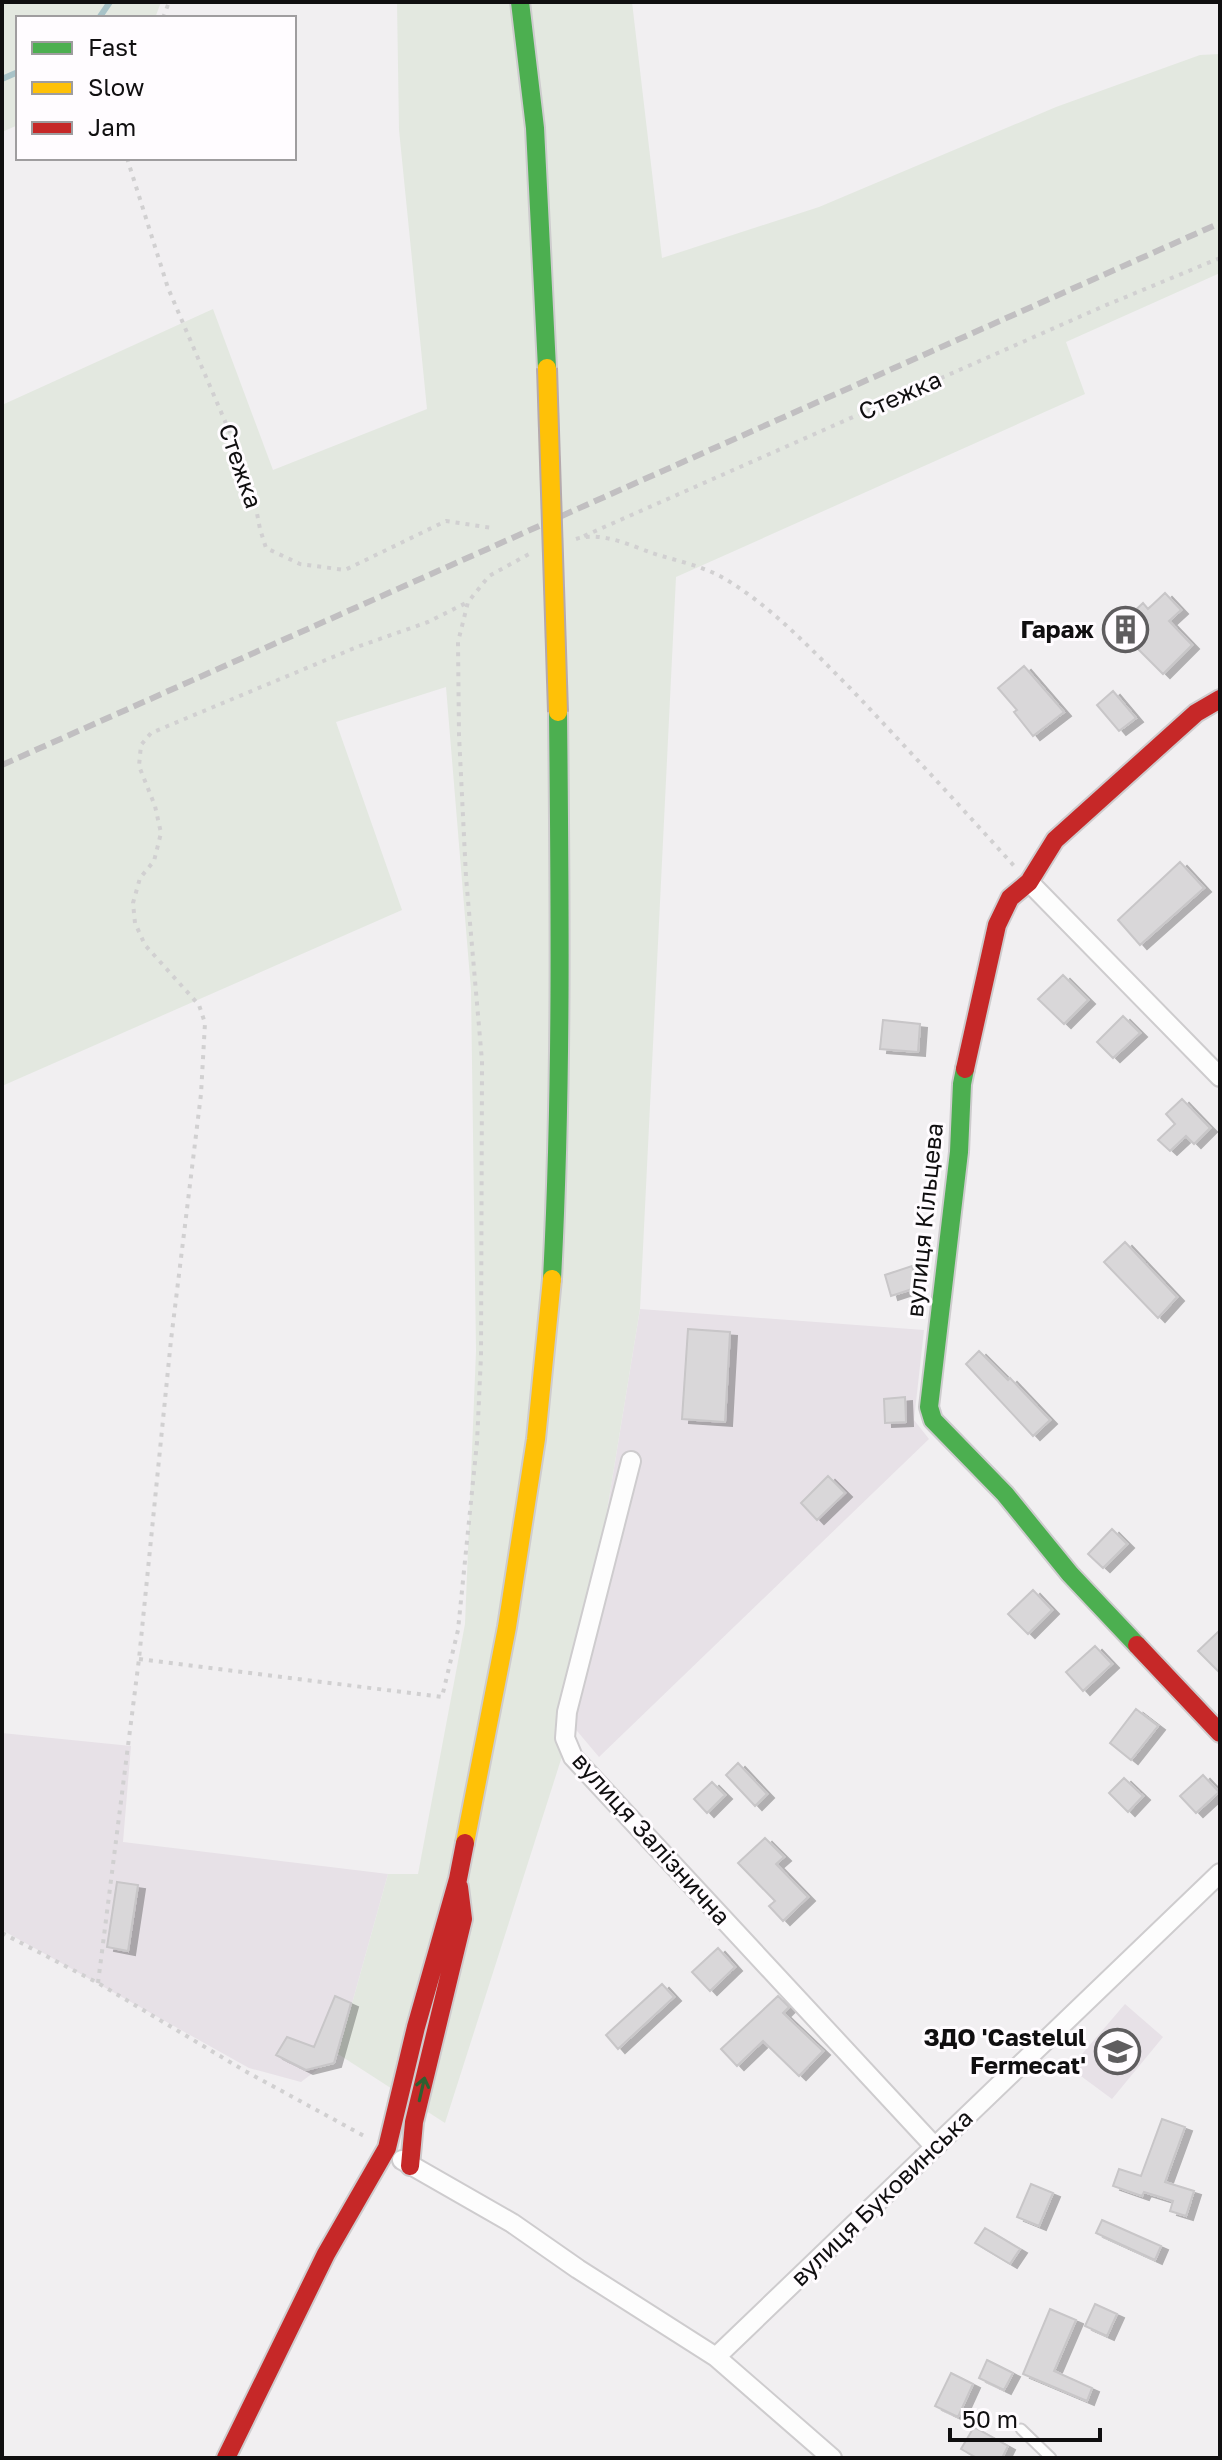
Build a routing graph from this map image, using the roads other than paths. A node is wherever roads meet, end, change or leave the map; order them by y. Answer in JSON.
{"nodes":[{"id":1,"x":520,"y":2,"type":"edge"},
{"id":2,"x":1220,"y":699,"type":"edge"},
{"id":3,"x":1029,"y":882,"type":"junction"},
{"id":4,"x":1220,"y":1077,"type":"edge"},
{"id":5,"x":631,"y":1461,"type":"dead end"},
{"id":6,"x":1220,"y":1733,"type":"edge"},
{"id":7,"x":1220,"y":1873,"type":"edge"},
{"id":8,"x":458,"y":1879,"type":"junction"},
{"id":9,"x":935,"y":2147,"type":"junction"},
{"id":10,"x":387,"y":2148,"type":"junction"},
{"id":11,"x":410,"y":2166,"type":"junction"},
{"id":12,"x":716,"y":2357,"type":"junction"},
{"id":13,"x":1021,"y":2429,"type":"dead end"},
{"id":14,"x":226,"y":2458,"type":"edge"},
{"id":15,"x":832,"y":2458,"type":"edge"},
{"id":16,"x":1051,"y":2458,"type":"edge"}],
"edges":[{"from":1,"to":8,"type":"main road","bridge":true},
{"from":2,"to":3,"type":"main road","name":"вулиця Кільцева"},
{"from":3,"to":4,"type":"street"},
{"from":3,"to":6,"type":"main road","name":"вулиця Кільцева"},
{"from":5,"to":9,"type":"street","name":"вулиця Залізнична"},
{"from":7,"to":9,"type":"street","name":"вулиця Буковинська"},
{"from":8,"to":10,"type":"main road"},
{"from":11,"to":8,"type":"main road","one_way":true},
{"from":9,"to":12,"type":"street","name":"вулиця Буковинська"},
{"from":10,"to":11,"type":"street"},
{"from":10,"to":14,"type":"main road"},
{"from":11,"to":12,"type":"street"},
{"from":12,"to":15,"type":"street"},
{"from":13,"to":16,"type":"lane"}]}
